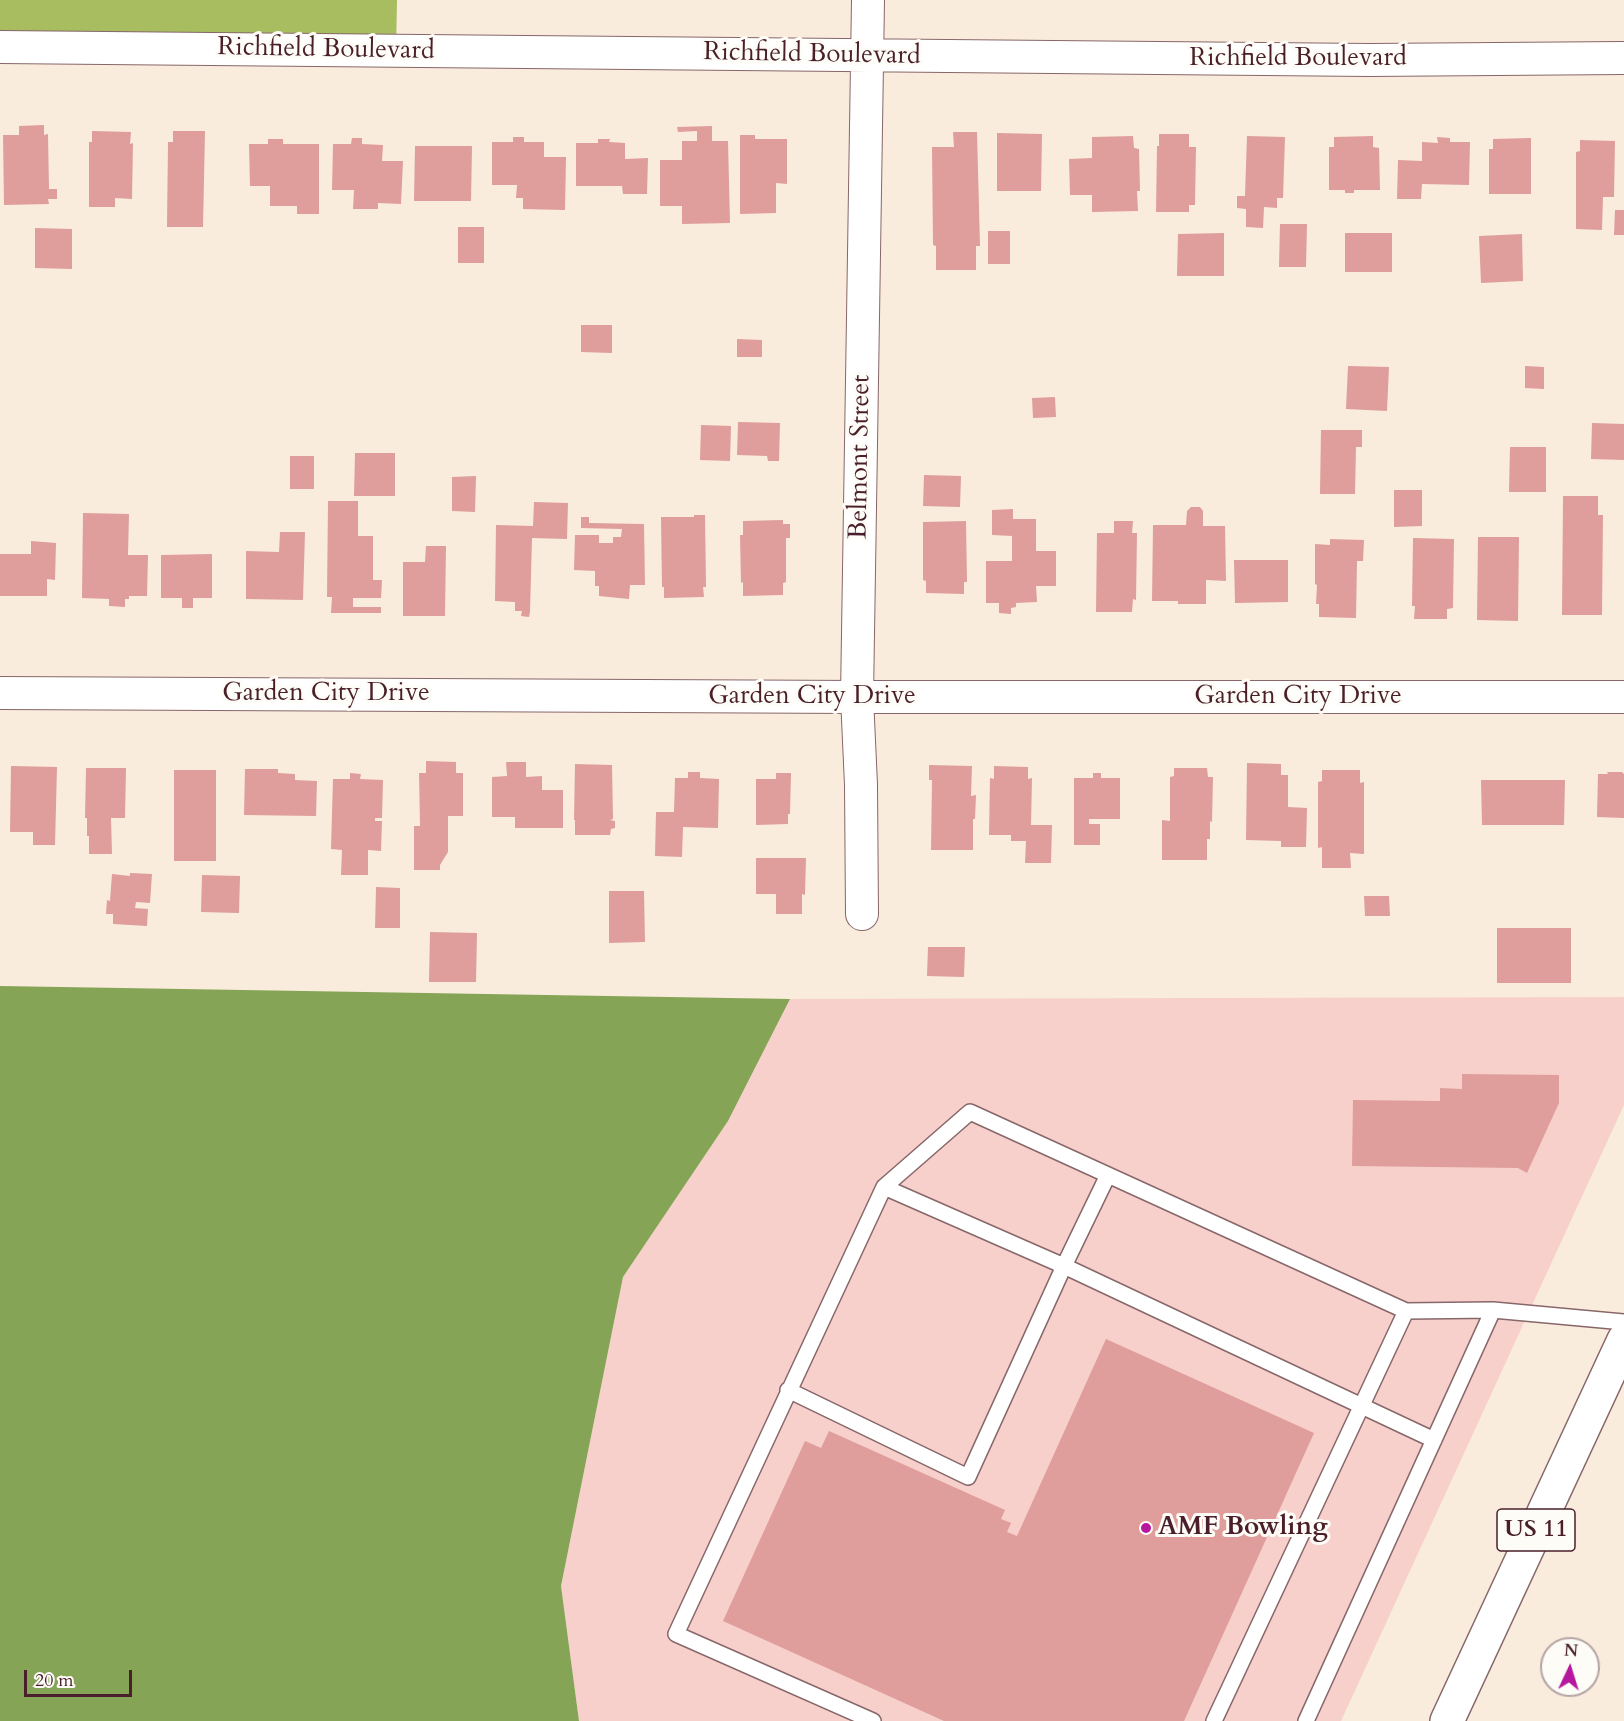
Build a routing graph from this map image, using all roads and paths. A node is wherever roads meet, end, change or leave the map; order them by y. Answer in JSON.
{"nodes":[{"id":1,"x":868,"y":0,"type":"edge"},
{"id":2,"x":0,"y":47,"type":"edge"},
{"id":3,"x":868,"y":56,"type":"junction"},
{"id":4,"x":1624,"y":58,"type":"edge"},
{"id":5,"x":0,"y":693,"type":"edge"},
{"id":6,"x":857,"y":697,"type":"junction"},
{"id":7,"x":1624,"y":697,"type":"edge"},
{"id":8,"x":862,"y":914,"type":"dead end"},
{"id":9,"x":1108,"y":1175,"type":"junction"},
{"id":10,"x":884,"y":1187,"type":"junction"},
{"id":11,"x":1064,"y":1266,"type":"junction"},
{"id":12,"x":1493,"y":1310,"type":"junction"},
{"id":13,"x":1406,"y":1311,"type":"junction"},
{"id":14,"x":1624,"y":1322,"type":"edge"},
{"id":15,"x":1624,"y":1340,"type":"edge"},
{"id":16,"x":788,"y":1390,"type":"junction"},
{"id":17,"x":1362,"y":1406,"type":"junction"},
{"id":18,"x":1434,"y":1440,"type":"junction"},
{"id":19,"x":873,"y":1721,"type":"edge"},
{"id":20,"x":1214,"y":1721,"type":"edge"},
{"id":21,"x":1306,"y":1721,"type":"edge"},
{"id":22,"x":1447,"y":1721,"type":"edge"}],
"edges":[{"from":1,"to":3,"type":"street","name":"Belmont Street"},
{"from":2,"to":3,"type":"street","name":"Richfield Boulevard"},
{"from":3,"to":4,"type":"street","name":"Richfield Boulevard"},
{"from":3,"to":6,"type":"street","name":"Belmont Street"},
{"from":5,"to":6,"type":"street","name":"Garden City Drive"},
{"from":6,"to":7,"type":"street","name":"Garden City Drive"},
{"from":6,"to":8,"type":"street","name":"Belmont Street"},
{"from":9,"to":10,"type":"lane"},
{"from":9,"to":11,"type":"lane"},
{"from":9,"to":13,"type":"lane"},
{"from":10,"to":11,"type":"lane"},
{"from":10,"to":16,"type":"lane"},
{"from":11,"to":16,"type":"lane"},
{"from":11,"to":17,"type":"lane"},
{"from":12,"to":13,"type":"lane"},
{"from":12,"to":14,"type":"lane"},
{"from":12,"to":18,"type":"lane"},
{"from":13,"to":17,"type":"lane"},
{"from":15,"to":22,"type":"main road","number":"US 11"},
{"from":16,"to":19,"type":"lane"},
{"from":17,"to":18,"type":"lane"},
{"from":17,"to":20,"type":"lane"},
{"from":18,"to":21,"type":"lane"}]}
